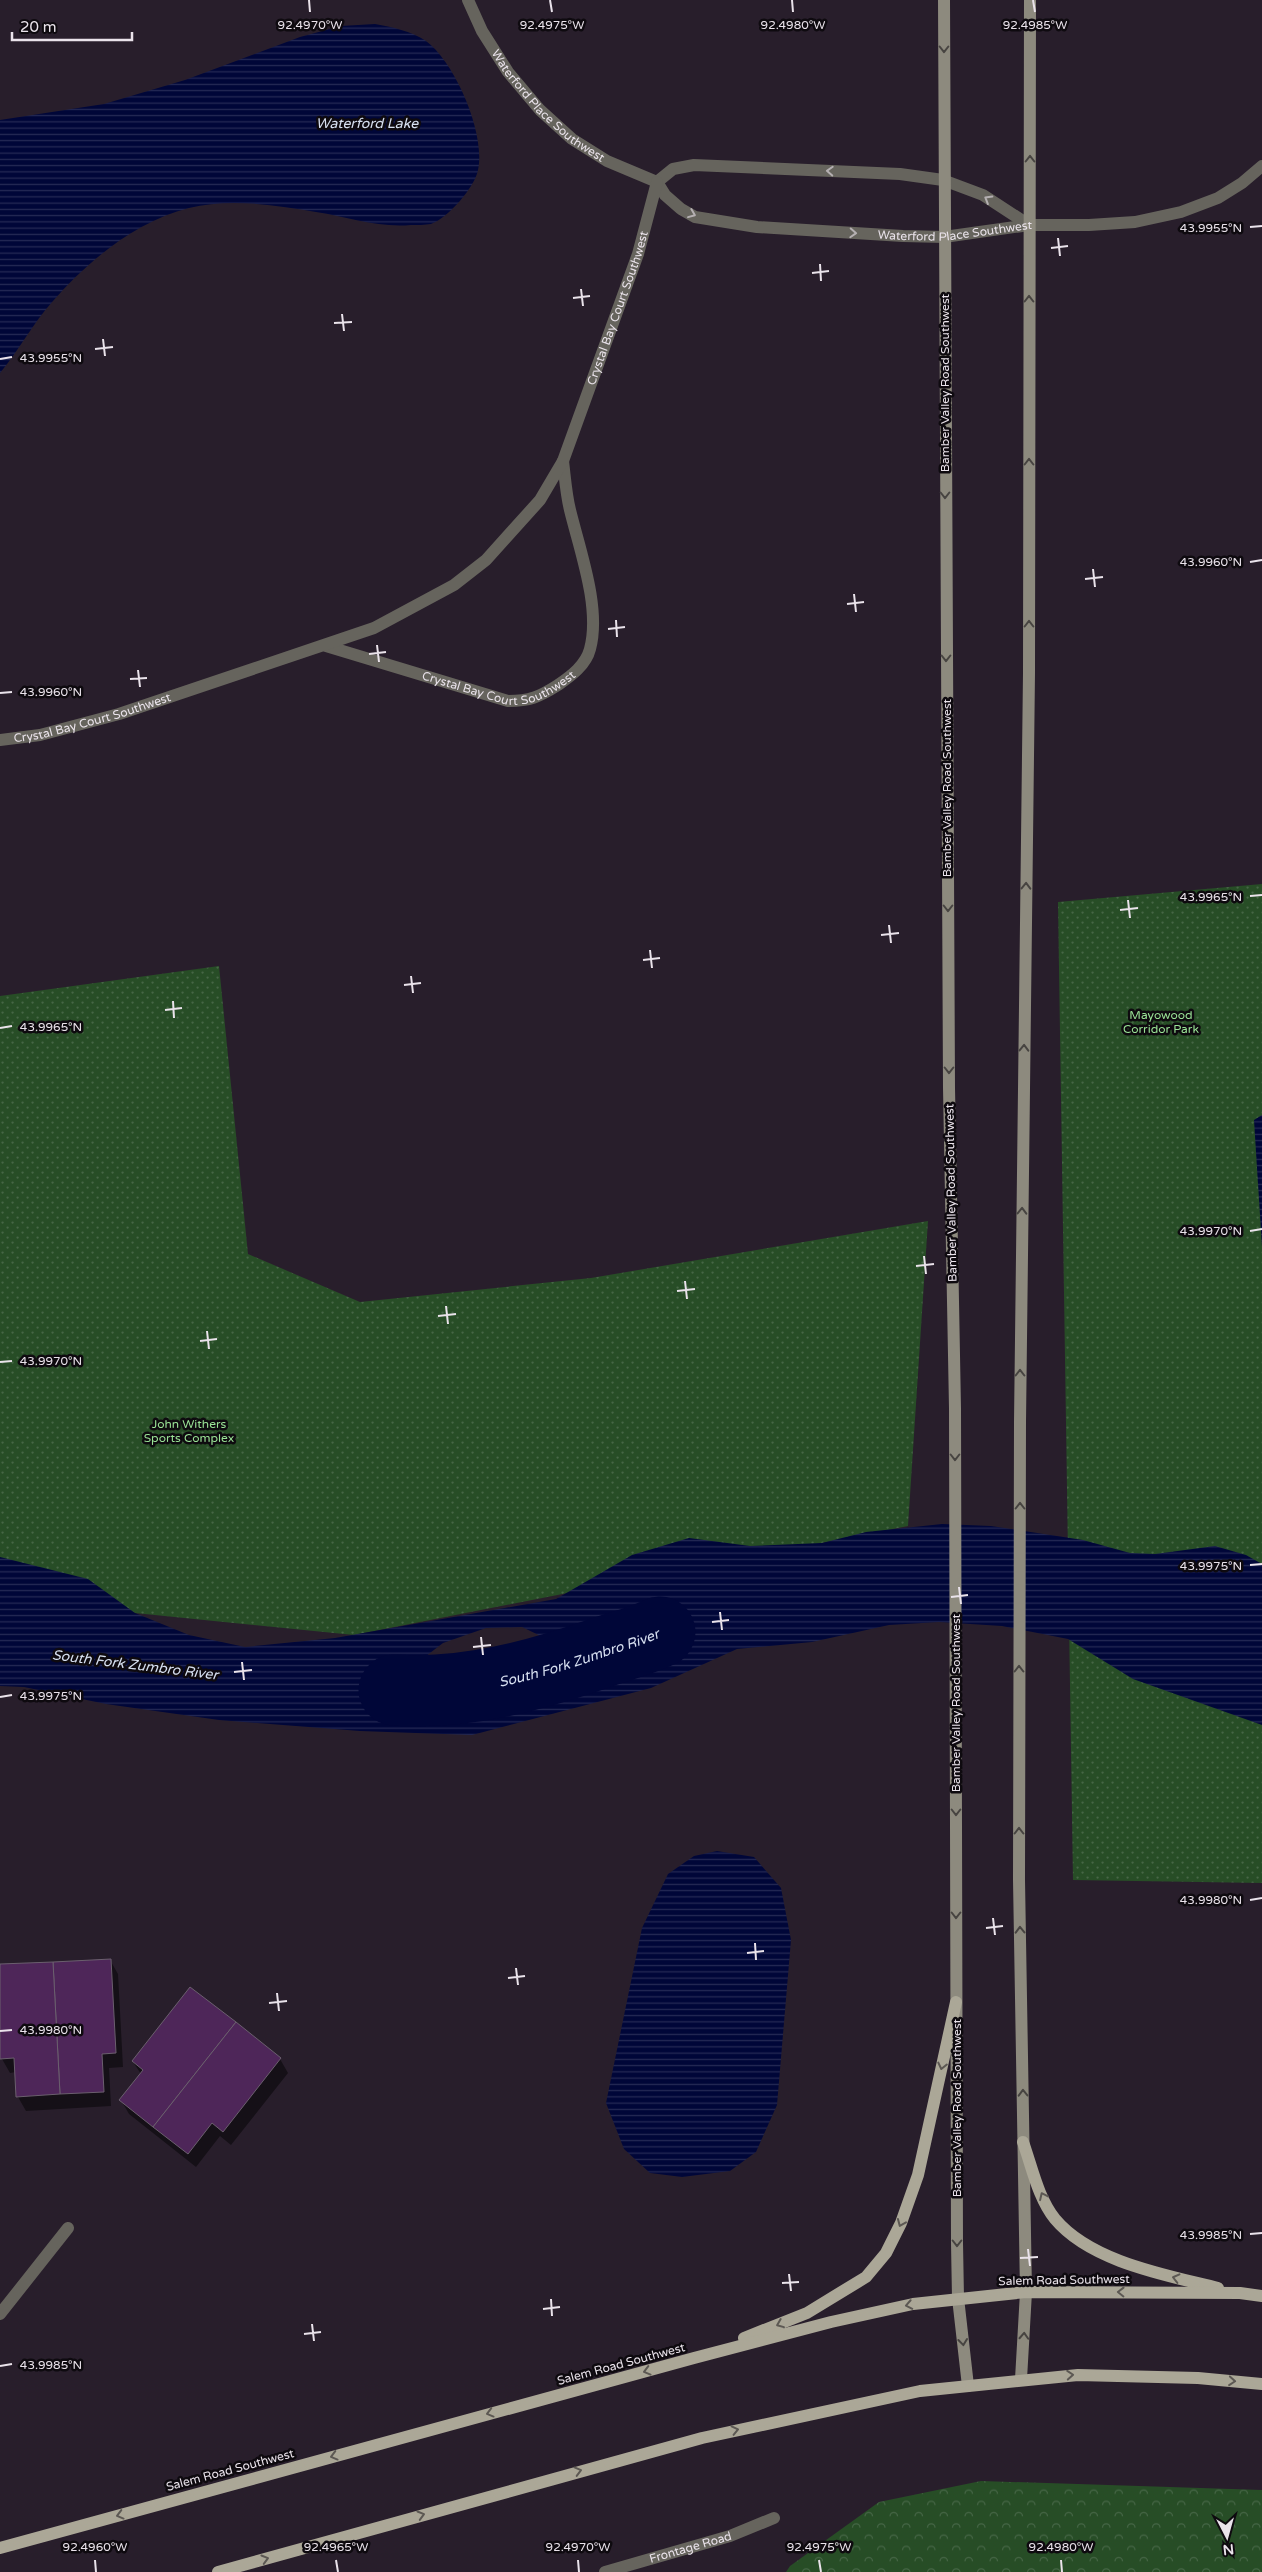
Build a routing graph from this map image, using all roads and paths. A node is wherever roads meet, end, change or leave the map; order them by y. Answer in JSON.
{"nodes":[{"id":1,"x":468,"y":0,"type":"edge"},
{"id":2,"x":944,"y":0,"type":"edge"},
{"id":3,"x":1030,"y":0,"type":"edge"},
{"id":4,"x":1262,"y":166,"type":"edge"},
{"id":5,"x":943,"y":180,"type":"junction"},
{"id":6,"x":657,"y":182,"type":"junction"},
{"id":7,"x":1030,"y":225,"type":"junction"},
{"id":8,"x":944,"y":237,"type":"junction"},
{"id":9,"x":563,"y":461,"type":"junction"},
{"id":10,"x":326,"y":646,"type":"junction"},
{"id":11,"x":0,"y":740,"type":"edge"},
{"id":12,"x":956,"y":2002,"type":"junction"},
{"id":13,"x":1023,"y":2142,"type":"junction"},
{"id":14,"x":68,"y":2228,"type":"dead end"},
{"id":15,"x":1026,"y":2292,"type":"junction"},
{"id":16,"x":1240,"y":2294,"type":"junction"},
{"id":17,"x":1262,"y":2296,"type":"edge"},
{"id":18,"x":958,"y":2298,"type":"junction"},
{"id":19,"x":0,"y":2314,"type":"edge"},
{"id":20,"x":694,"y":2358,"type":"junction"},
{"id":21,"x":1021,"y":2379,"type":"junction"},
{"id":22,"x":1262,"y":2384,"type":"edge"},
{"id":23,"x":968,"y":2386,"type":"junction"},
{"id":24,"x":774,"y":2518,"type":"dead end"},
{"id":25,"x":0,"y":2548,"type":"edge"},
{"id":26,"x":218,"y":2572,"type":"edge"},
{"id":27,"x":605,"y":2572,"type":"edge"}],
"edges":[{"from":1,"to":6,"type":"street","name":"Waterford Place Southwest"},
{"from":2,"to":5,"type":"main road","name":"Bamber Valley Road Southwest","one_way":true},
{"from":7,"to":3,"type":"main road","one_way":true},
{"from":4,"to":7,"type":"street"},
{"from":5,"to":6,"type":"street","name":"Waterford Place Southwest","one_way":true},
{"from":7,"to":5,"type":"street","name":"Waterford Place Southwest","one_way":true},
{"from":5,"to":8,"type":"main road","name":"Bamber Valley Road Southwest"},
{"from":6,"to":8,"type":"street","name":"Waterford Place Southwest","one_way":true},
{"from":6,"to":9,"type":"street","name":"Crystal Bay Court Southwest"},
{"from":7,"to":8,"type":"street","name":"Waterford Place Southwest"},
{"from":13,"to":7,"type":"main road","one_way":true},
{"from":8,"to":12,"type":"main road","name":"Bamber Valley Road Southwest","one_way":true},
{"from":9,"to":10,"type":"street","name":"Crystal Bay Court Southwest"},
{"from":9,"to":10,"type":"street","name":"Crystal Bay Court Southwest"},
{"from":10,"to":11,"type":"street","name":"Crystal Bay Court Southwest"},
{"from":12,"to":18,"type":"main road","name":"Bamber Valley Road Southwest","one_way":true},
{"from":12,"to":20,"type":"main road","one_way":true},
{"from":13,"to":15,"type":"main road"},
{"from":16,"to":13,"type":"main road","one_way":true},
{"from":14,"to":19,"type":"street"},
{"from":16,"to":15,"type":"main road","name":"Salem Road Southwest","one_way":true},
{"from":15,"to":18,"type":"main road","name":"Salem Road Southwest"},
{"from":21,"to":15,"type":"main road","one_way":true},
{"from":16,"to":17,"type":"main road","name":"Salem Road Southwest"},
{"from":18,"to":20,"type":"main road","name":"Salem Road Southwest","one_way":true},
{"from":18,"to":23,"type":"main road","name":"Bamber Valley Road Southwest","one_way":true},
{"from":20,"to":25,"type":"main road","name":"Salem Road Southwest","one_way":true},
{"from":21,"to":22,"type":"main road","one_way":true},
{"from":21,"to":23,"type":"main road"},
{"from":26,"to":23,"type":"main road","one_way":true},
{"from":24,"to":27,"type":"street","name":"Frontage Road"}]}
